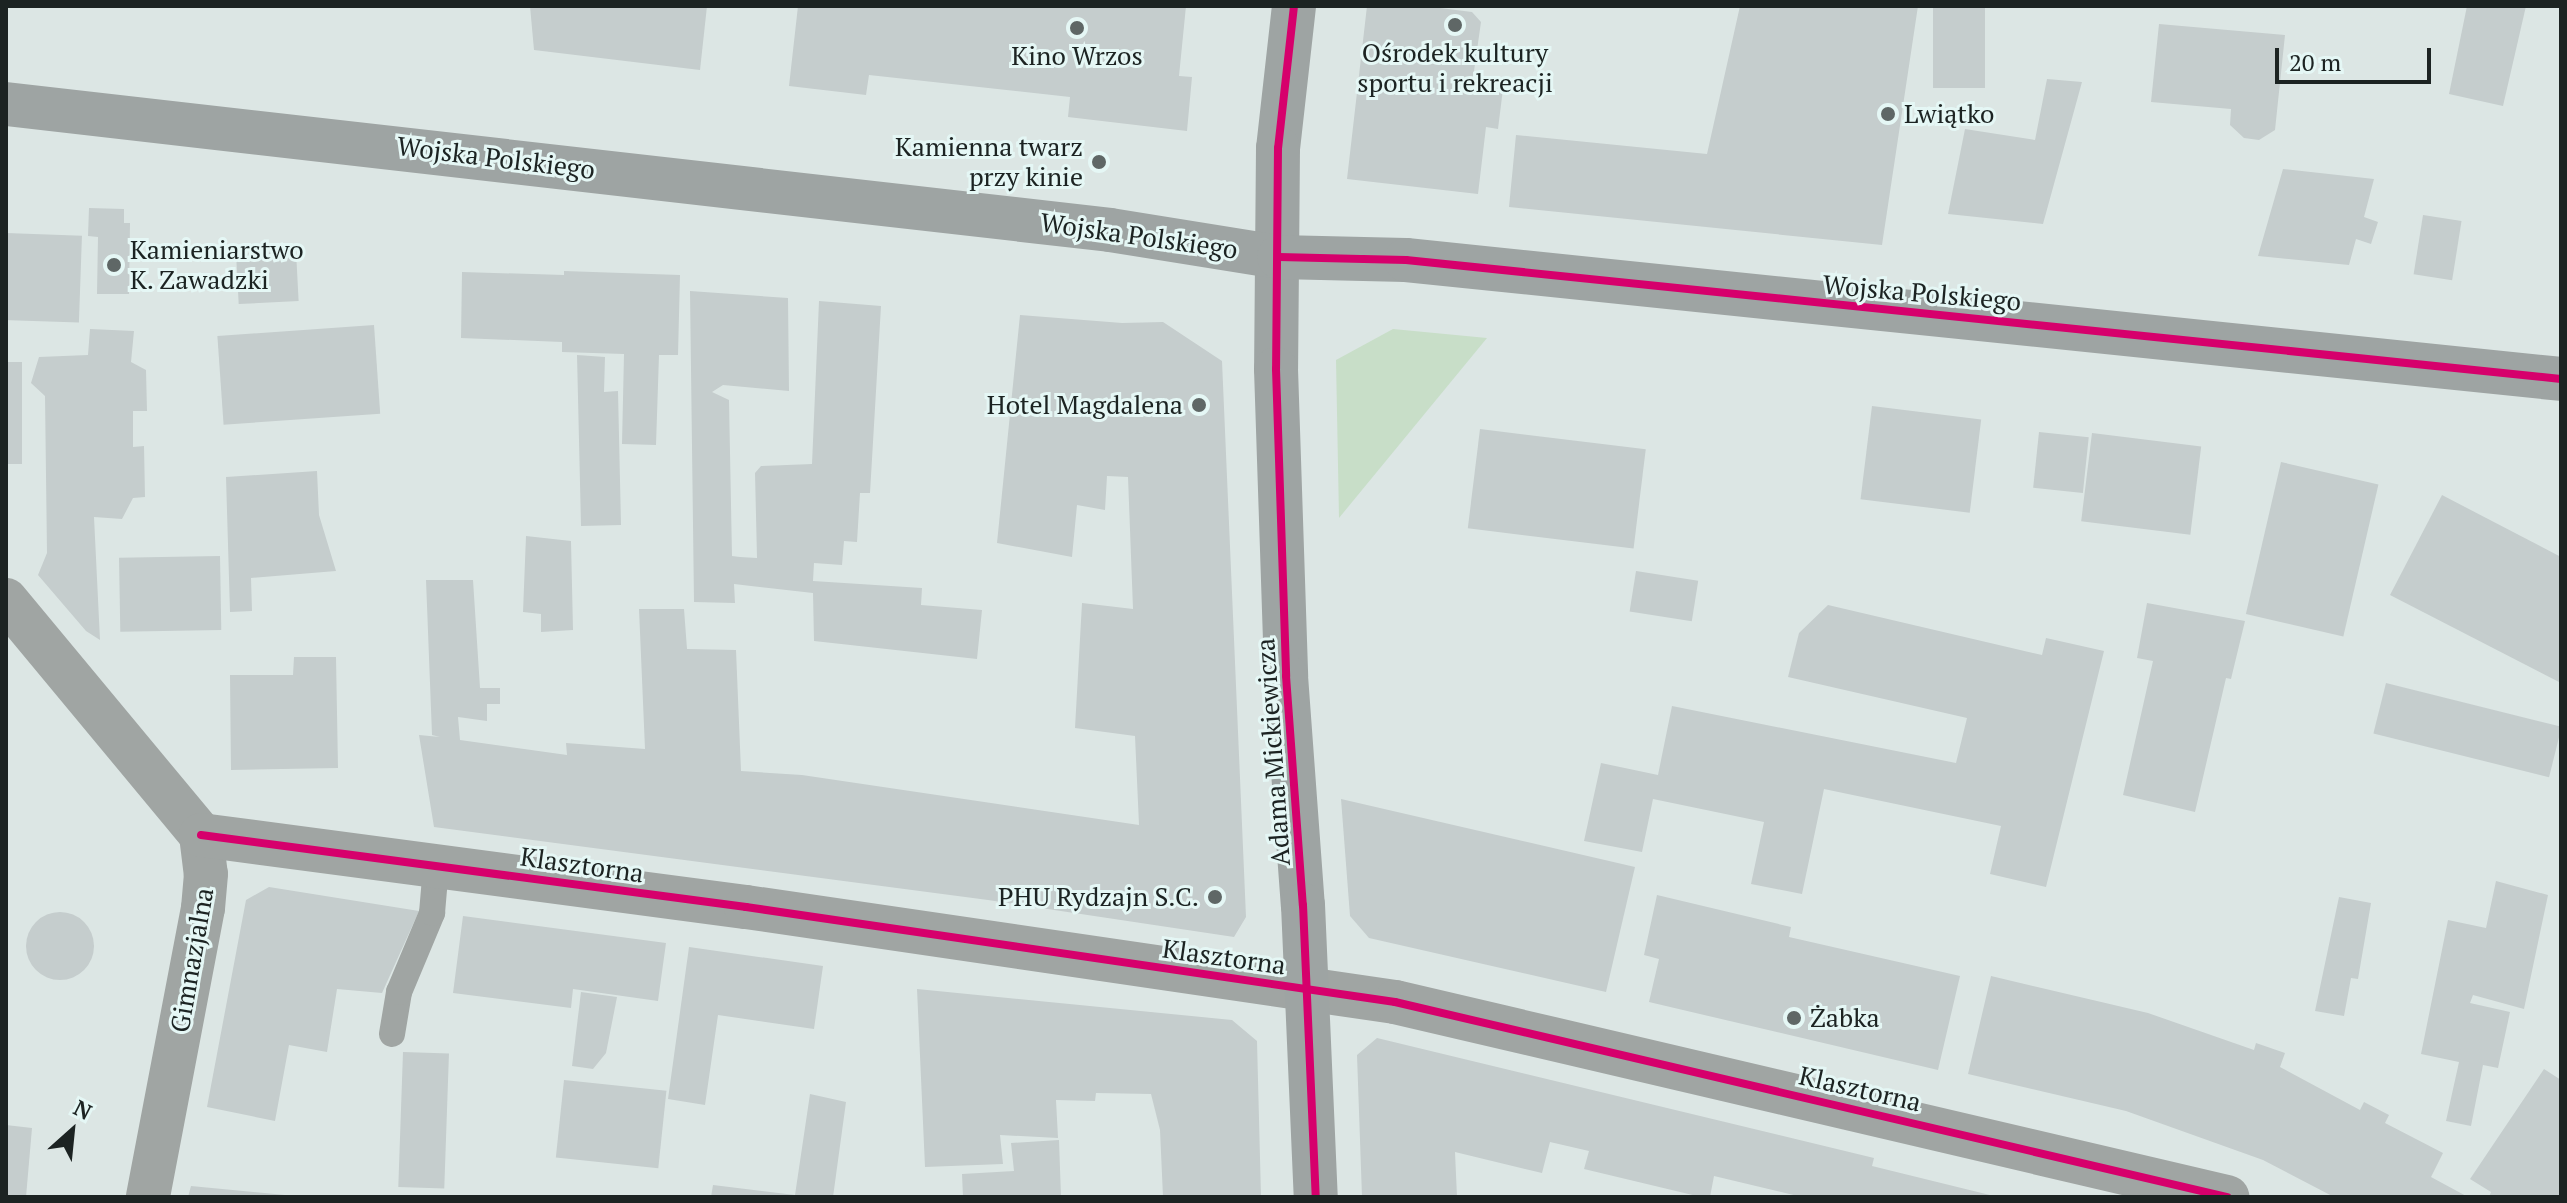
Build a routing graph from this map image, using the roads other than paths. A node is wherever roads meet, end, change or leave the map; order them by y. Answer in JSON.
{"nodes":[{"id":1,"x":1294,"y":6,"type":"edge"},
{"id":2,"x":6,"y":104,"type":"edge"},
{"id":3,"x":1279,"y":257,"type":"junction"},
{"id":4,"x":2561,"y":379,"type":"edge"},
{"id":5,"x":6,"y":600,"type":"edge"},
{"id":6,"x":201,"y":835,"type":"junction"},
{"id":7,"x":436,"y":866,"type":"junction"},
{"id":8,"x":1308,"y":988,"type":"junction"},
{"id":9,"x":392,"y":1034,"type":"dead end"},
{"id":10,"x":148,"y":1197,"type":"edge"},
{"id":11,"x":1316,"y":1197,"type":"edge"},
{"id":12,"x":2227,"y":1197,"type":"edge"}],
"edges":[{"from":1,"to":3,"type":"street","name":"Adama Mickiewicza"},
{"from":2,"to":3,"type":"street","name":"Wojska Polskiego"},
{"from":3,"to":4,"type":"street","name":"Wojska Polskiego"},
{"from":3,"to":8,"type":"street","name":"Adama Mickiewicza"},
{"from":5,"to":6,"type":"street"},
{"from":6,"to":7,"type":"street","name":"Klasztorna"},
{"from":6,"to":10,"type":"street","name":"Gimnazjalna"},
{"from":7,"to":8,"type":"street","name":"Klasztorna"},
{"from":7,"to":9,"type":"lane"},
{"from":8,"to":11,"type":"street","name":"Adama Mickiewicza"},
{"from":8,"to":12,"type":"street","name":"Klasztorna"}]}
